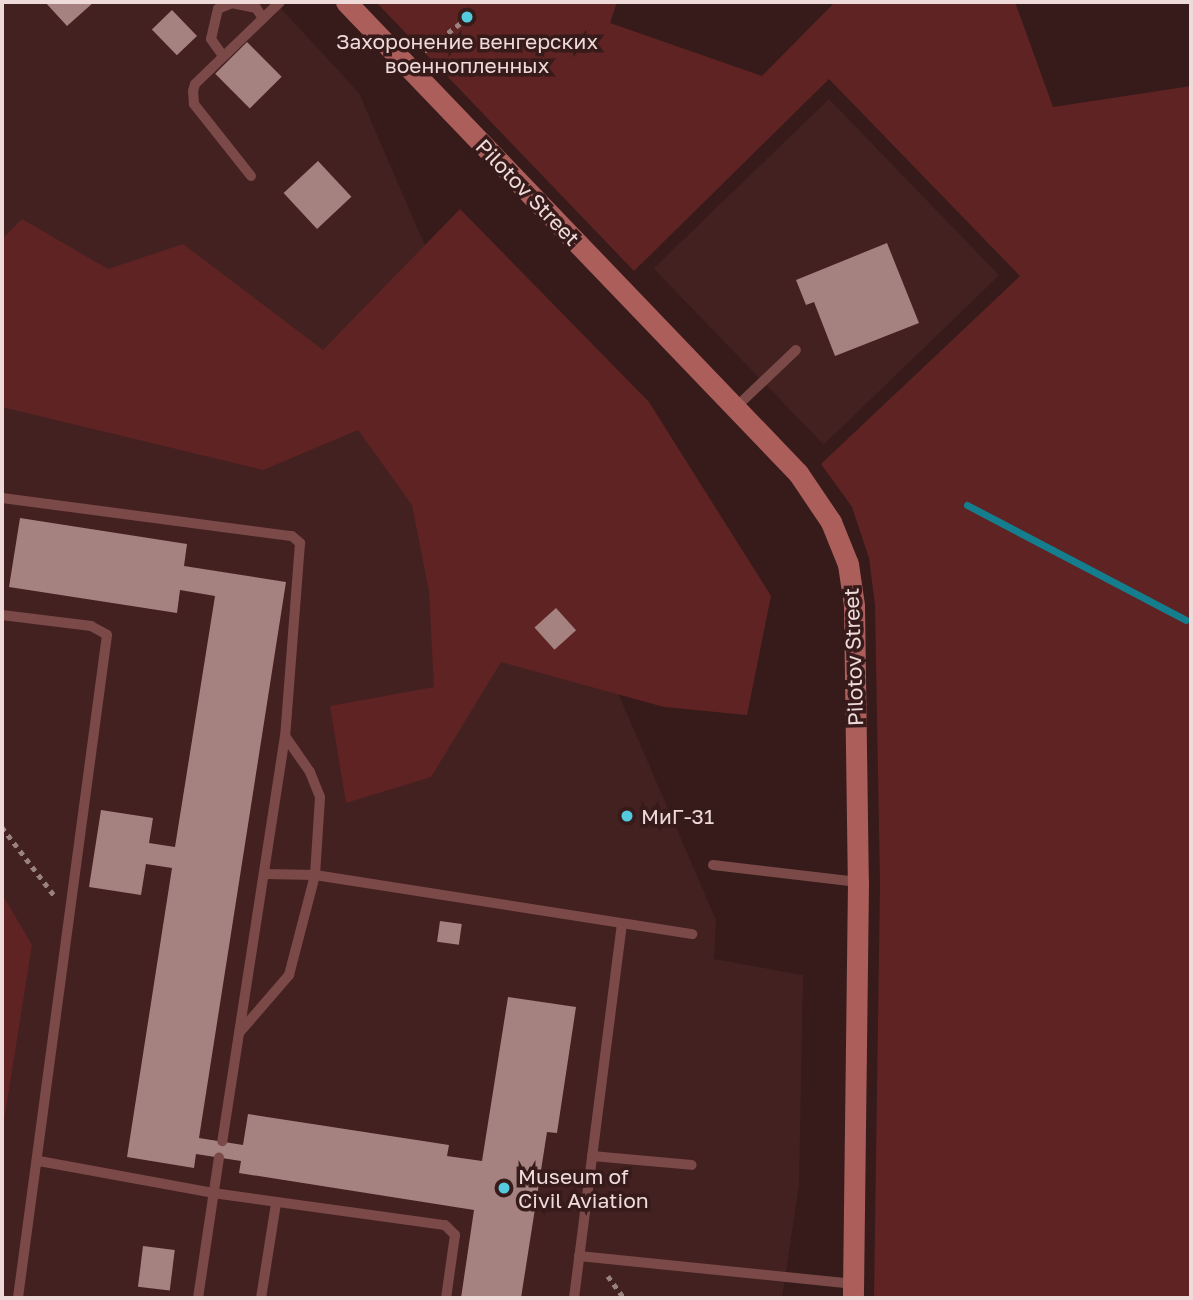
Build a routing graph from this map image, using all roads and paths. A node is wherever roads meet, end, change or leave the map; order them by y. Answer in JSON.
{"nodes":[{"id":1,"x":280,"y":2,"type":"edge"},
{"id":2,"x":346,"y":2,"type":"edge"},
{"id":3,"x":263,"y":18,"type":"junction"},
{"id":4,"x":466,"y":19,"type":"dead end"},
{"id":5,"x":223,"y":56,"type":"junction"},
{"id":6,"x":406,"y":65,"type":"junction"},
{"id":7,"x":251,"y":176,"type":"dead end"},
{"id":8,"x":796,"y":350,"type":"dead end"},
{"id":9,"x":735,"y":408,"type":"junction"},
{"id":10,"x":2,"y":498,"type":"edge"},
{"id":11,"x":2,"y":615,"type":"edge"},
{"id":12,"x":285,"y":736,"type":"junction"},
{"id":13,"x":2,"y":827,"type":"edge"},
{"id":14,"x":713,"y":865,"type":"dead end"},
{"id":15,"x":264,"y":874,"type":"junction"},
{"id":16,"x":315,"y":875,"type":"junction"},
{"id":17,"x":858,"y":882,"type":"junction"},
{"id":18,"x":72,"y":920,"type":"junction"},
{"id":19,"x":622,"y":925,"type":"junction"},
{"id":20,"x":692,"y":934,"type":"dead end"},
{"id":21,"x":239,"y":1033,"type":"junction"},
{"id":22,"x":222,"y":1141,"type":"dead end"},
{"id":23,"x":592,"y":1156,"type":"junction"},
{"id":24,"x":219,"y":1158,"type":"dead end"},
{"id":25,"x":39,"y":1161,"type":"junction"},
{"id":26,"x":692,"y":1165,"type":"dead end"},
{"id":27,"x":213,"y":1193,"type":"junction"},
{"id":28,"x":276,"y":1203,"type":"junction"},
{"id":29,"x":579,"y":1256,"type":"junction"},
{"id":30,"x":854,"y":1291,"type":"edge"},
{"id":31,"x":18,"y":1298,"type":"edge"},
{"id":32,"x":198,"y":1298,"type":"edge"},
{"id":33,"x":261,"y":1298,"type":"edge"},
{"id":34,"x":446,"y":1298,"type":"edge"},
{"id":35,"x":574,"y":1298,"type":"edge"}],
"edges":[{"from":1,"to":3,"type":"lane"},
{"from":2,"to":6,"type":"street","name":"Pilotov Street"},
{"from":3,"to":5,"type":"lane"},
{"from":3,"to":5,"type":"lane"},
{"from":4,"to":6,"type":"path"},
{"from":5,"to":7,"type":"lane"},
{"from":6,"to":9,"type":"street","name":"Pilotov Street"},
{"from":8,"to":9,"type":"lane"},
{"from":9,"to":17,"type":"street","name":"Pilotov Street"},
{"from":10,"to":12,"type":"lane"},
{"from":11,"to":18,"type":"lane"},
{"from":12,"to":15,"type":"lane"},
{"from":12,"to":16,"type":"lane"},
{"from":13,"to":18,"type":"path"},
{"from":14,"to":17,"type":"lane"},
{"from":15,"to":16,"type":"lane"},
{"from":15,"to":21,"type":"lane"},
{"from":16,"to":19,"type":"lane"},
{"from":16,"to":21,"type":"lane"},
{"from":17,"to":30,"type":"street","name":"Pilotov Street"},
{"from":18,"to":25,"type":"lane"},
{"from":19,"to":20,"type":"lane"},
{"from":19,"to":23,"type":"lane"},
{"from":21,"to":22,"type":"lane"},
{"from":23,"to":26,"type":"lane"},
{"from":23,"to":29,"type":"lane"},
{"from":24,"to":27,"type":"lane"},
{"from":25,"to":27,"type":"lane"},
{"from":25,"to":31,"type":"lane"},
{"from":27,"to":28,"type":"lane"},
{"from":27,"to":32,"type":"lane"},
{"from":28,"to":33,"type":"lane"},
{"from":28,"to":34,"type":"lane"},
{"from":29,"to":30,"type":"lane"},
{"from":29,"to":35,"type":"lane"}]}
